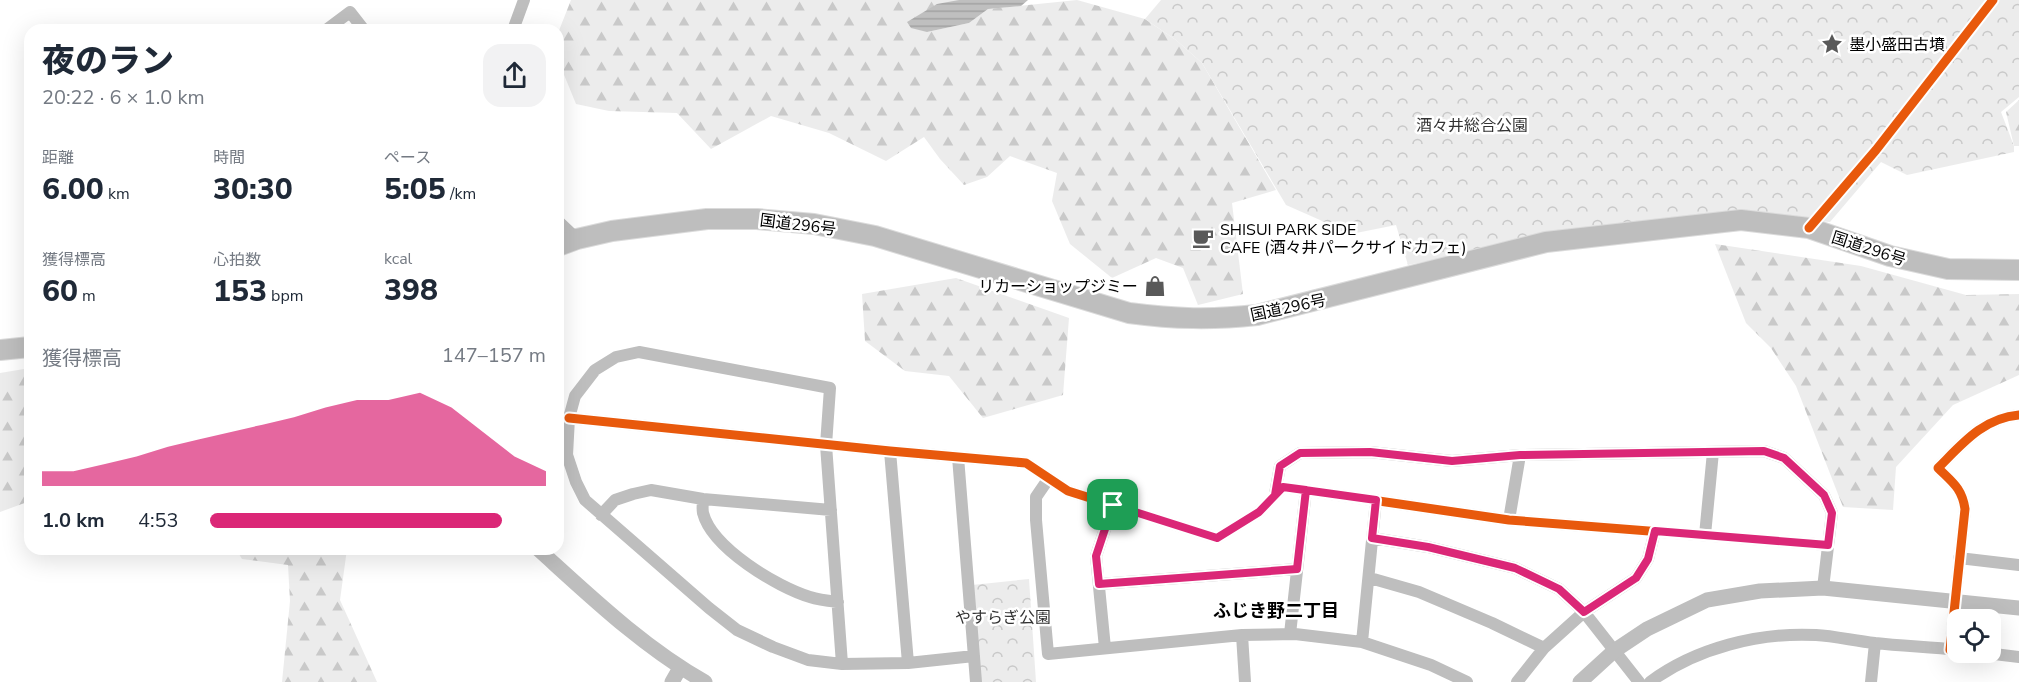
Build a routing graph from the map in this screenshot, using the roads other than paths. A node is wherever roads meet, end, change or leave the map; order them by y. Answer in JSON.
{"nodes":[{"id":1,"x":524,"y":0,"type":"edge"},
{"id":2,"x":1993,"y":0,"type":"edge"},
{"id":3,"x":334,"y":24,"type":"edge"},
{"id":4,"x":359,"y":24,"type":"edge"},
{"id":5,"x":515,"y":24,"type":"edge"},
{"id":6,"x":1809,"y":228,"type":"junction"},
{"id":7,"x":567,"y":243,"type":"edge"},
{"id":8,"x":2019,"y":270,"type":"edge"},
{"id":9,"x":24,"y":348,"type":"edge"},
{"id":10,"x":0,"y":350,"type":"edge"},
{"id":11,"x":2019,"y":415,"type":"edge"},
{"id":12,"x":569,"y":418,"type":"junction"},
{"id":13,"x":826,"y":445,"type":"junction"},
{"id":14,"x":890,"y":451,"type":"junction"},
{"id":15,"x":1713,"y":452,"type":"junction"},
{"id":16,"x":1520,"y":455,"type":"junction"},
{"id":17,"x":958,"y":457,"type":"junction"},
{"id":18,"x":1049,"y":478,"type":"junction"},
{"id":19,"x":1306,"y":490,"type":"junction"},
{"id":20,"x":1275,"y":495,"type":"junction"},
{"id":21,"x":703,"y":499,"type":"junction"},
{"id":22,"x":1376,"y":500,"type":"junction"},
{"id":23,"x":1113,"y":505,"type":"junction"},
{"id":24,"x":831,"y":510,"type":"junction"},
{"id":25,"x":601,"y":515,"type":"junction"},
{"id":26,"x":1509,"y":520,"type":"junction"},
{"id":27,"x":1655,"y":531,"type":"junction"},
{"id":28,"x":1705,"y":535,"type":"junction"},
{"id":29,"x":1372,"y":538,"type":"junction"},
{"id":30,"x":1828,"y":545,"type":"junction"},
{"id":31,"x":545,"y":555,"type":"edge"},
{"id":32,"x":1959,"y":558,"type":"junction"},
{"id":33,"x":2019,"y":565,"type":"edge"},
{"id":34,"x":1297,"y":569,"type":"junction"},
{"id":35,"x":1370,"y":578,"type":"junction"},
{"id":36,"x":1099,"y":584,"type":"junction"},
{"id":37,"x":1823,"y":588,"type":"junction"},
{"id":38,"x":838,"y":602,"type":"junction"},
{"id":39,"x":1955,"y":602,"type":"junction"},
{"id":40,"x":2019,"y":608,"type":"edge"},
{"id":41,"x":1955,"y":609,"type":"edge"},
{"id":42,"x":1584,"y":612,"type":"junction"},
{"id":43,"x":1290,"y":634,"type":"junction"},
{"id":44,"x":1242,"y":635,"type":"junction"},
{"id":45,"x":1362,"y":642,"type":"junction"},
{"id":46,"x":1875,"y":643,"type":"junction"},
{"id":47,"x":1105,"y":648,"type":"junction"},
{"id":48,"x":1544,"y":648,"type":"junction"},
{"id":49,"x":1947,"y":649,"type":"edge"},
{"id":50,"x":1614,"y":651,"type":"junction"},
{"id":51,"x":2001,"y":655,"type":"edge"},
{"id":52,"x":974,"y":656,"type":"junction"},
{"id":53,"x":2019,"y":657,"type":"edge"},
{"id":54,"x":908,"y":663,"type":"junction"},
{"id":55,"x":842,"y":664,"type":"junction"},
{"id":56,"x":680,"y":668,"type":"junction"},
{"id":57,"x":672,"y":682,"type":"edge"},
{"id":58,"x":705,"y":682,"type":"edge"},
{"id":59,"x":976,"y":682,"type":"edge"},
{"id":60,"x":1245,"y":682,"type":"edge"},
{"id":61,"x":1467,"y":682,"type":"edge"},
{"id":62,"x":1517,"y":682,"type":"edge"},
{"id":63,"x":1580,"y":682,"type":"edge"},
{"id":64,"x":1639,"y":682,"type":"edge"},
{"id":65,"x":1650,"y":682,"type":"edge"},
{"id":66,"x":1871,"y":682,"type":"edge"}],
"edges":[{"from":1,"to":5,"type":"street"},
{"from":2,"to":6,"type":"street"},
{"from":3,"to":4,"type":"street"},
{"from":6,"to":7,"type":"highway","name":"国道296号"},
{"from":6,"to":8,"type":"highway","name":"国道296号"},
{"from":9,"to":10,"type":"highway"},
{"from":11,"to":32,"type":"street"},
{"from":12,"to":13,"type":"street"},
{"from":12,"to":13,"type":"street"},
{"from":12,"to":25,"type":"street"},
{"from":13,"to":14,"type":"street"},
{"from":13,"to":24,"type":"street"},
{"from":14,"to":17,"type":"street"},
{"from":14,"to":54,"type":"street"},
{"from":15,"to":16,"type":"street"},
{"from":15,"to":28,"type":"street"},
{"from":15,"to":30,"type":"street"},
{"from":16,"to":20,"type":"street"},
{"from":16,"to":26,"type":"street"},
{"from":17,"to":18,"type":"street"},
{"from":17,"to":52,"type":"street"},
{"from":18,"to":23,"type":"street"},
{"from":18,"to":47,"type":"street"},
{"from":19,"to":20,"type":"street"},
{"from":19,"to":22,"type":"street"},
{"from":19,"to":34,"type":"street"},
{"from":20,"to":23,"type":"street"},
{"from":21,"to":24,"type":"street"},
{"from":21,"to":25,"type":"street"},
{"from":21,"to":38,"type":"street"},
{"from":22,"to":26,"type":"street"},
{"from":22,"to":29,"type":"street"},
{"from":23,"to":36,"type":"street"},
{"from":24,"to":38,"type":"street"},
{"from":25,"to":55,"type":"street"},
{"from":26,"to":27,"type":"street"},
{"from":27,"to":28,"type":"street"},
{"from":27,"to":42,"type":"street"},
{"from":28,"to":30,"type":"street"},
{"from":29,"to":35,"type":"street"},
{"from":29,"to":42,"type":"street"},
{"from":30,"to":37,"type":"street"},
{"from":31,"to":56,"type":"street"},
{"from":32,"to":33,"type":"street"},
{"from":32,"to":39,"type":"street"},
{"from":34,"to":36,"type":"street"},
{"from":34,"to":43,"type":"street"},
{"from":35,"to":45,"type":"street"},
{"from":35,"to":48,"type":"street"},
{"from":36,"to":47,"type":"street"},
{"from":37,"to":39,"type":"street"},
{"from":37,"to":50,"type":"street"},
{"from":38,"to":55,"type":"street"},
{"from":39,"to":40,"type":"street"},
{"from":39,"to":41,"type":"street"},
{"from":42,"to":48,"type":"street"},
{"from":42,"to":50,"type":"street"},
{"from":43,"to":44,"type":"street"},
{"from":43,"to":45,"type":"street"},
{"from":44,"to":47,"type":"street"},
{"from":44,"to":60,"type":"street"},
{"from":45,"to":61,"type":"street"},
{"from":46,"to":49,"type":"street"},
{"from":46,"to":65,"type":"street"},
{"from":46,"to":66,"type":"street"},
{"from":48,"to":62,"type":"street"},
{"from":50,"to":63,"type":"street"},
{"from":50,"to":64,"type":"street"},
{"from":51,"to":53,"type":"street"},
{"from":52,"to":54,"type":"street"},
{"from":52,"to":59,"type":"street"},
{"from":54,"to":55,"type":"street"},
{"from":56,"to":57,"type":"street"},
{"from":56,"to":58,"type":"street"}]}
